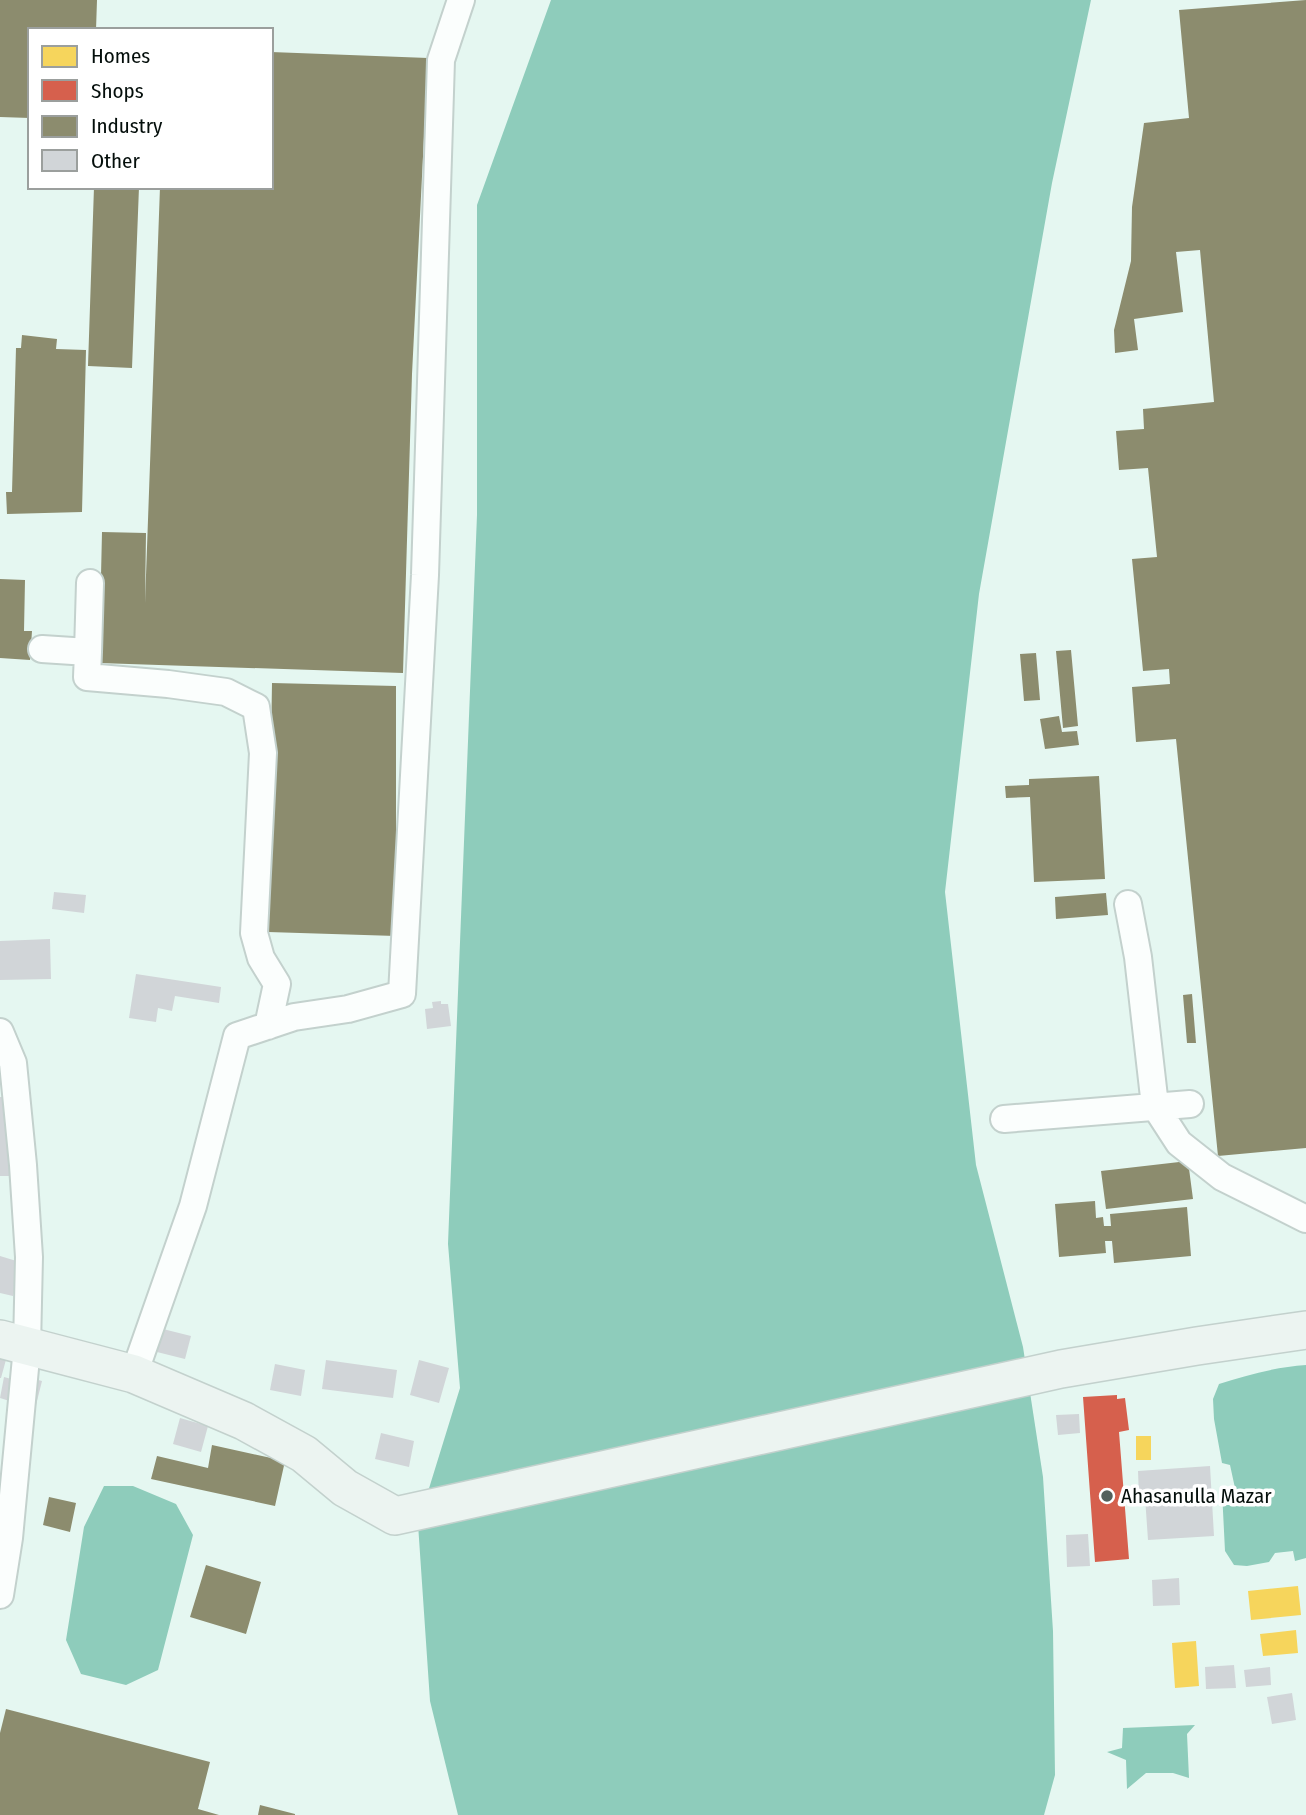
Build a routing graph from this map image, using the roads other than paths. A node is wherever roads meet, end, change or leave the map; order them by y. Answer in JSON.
{"nodes":[{"id":1,"x":461,"y":0,"type":"edge"},
{"id":2,"x":90,"y":583,"type":"dead end"},
{"id":3,"x":42,"y":649,"type":"dead end"},
{"id":4,"x":88,"y":652,"type":"junction"},
{"id":5,"x":1128,"y":904,"type":"dead end"},
{"id":6,"x":268,"y":1026,"type":"junction"},
{"id":7,"x":0,"y":1032,"type":"edge"},
{"id":8,"x":1190,"y":1104,"type":"dead end"},
{"id":9,"x":1156,"y":1106,"type":"junction"},
{"id":10,"x":1004,"y":1119,"type":"dead end"},
{"id":11,"x":1306,"y":1219,"type":"edge"},
{"id":12,"x":1306,"y":1330,"type":"edge"},
{"id":13,"x":13,"y":1343,"type":"edge"},
{"id":14,"x":134,"y":1374,"type":"junction"},
{"id":15,"x":0,"y":1595,"type":"edge"}],
"edges":[{"from":1,"to":6,"type":"street"},
{"from":2,"to":4,"type":"street"},
{"from":3,"to":4,"type":"street"},
{"from":4,"to":6,"type":"street"},
{"from":5,"to":9,"type":"street"},
{"from":6,"to":14,"type":"street"},
{"from":7,"to":13,"type":"street"},
{"from":8,"to":9,"type":"street"},
{"from":9,"to":10,"type":"street"},
{"from":9,"to":11,"type":"street"},
{"from":12,"to":14,"type":"main road"},
{"from":13,"to":14,"type":"main road"},
{"from":13,"to":15,"type":"street"}]}
